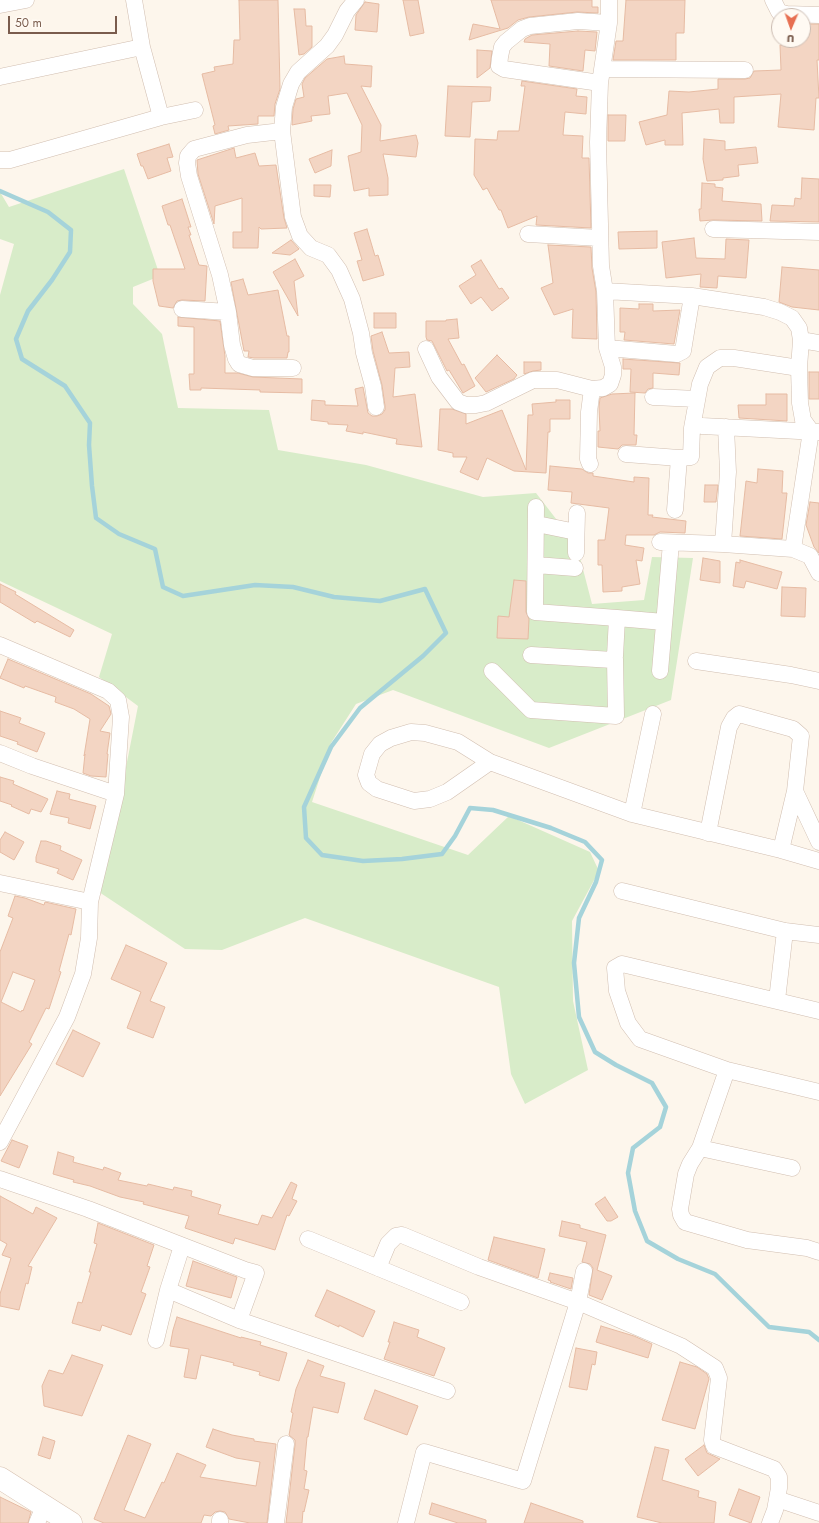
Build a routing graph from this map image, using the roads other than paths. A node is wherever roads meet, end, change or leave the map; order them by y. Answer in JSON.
{"nodes":[{"id":1,"x":26,"y":0,"type":"edge"},
{"id":2,"x":134,"y":0,"type":"edge"},
{"id":3,"x":356,"y":0,"type":"edge"},
{"id":4,"x":609,"y":0,"type":"edge"},
{"id":5,"x":773,"y":0,"type":"edge"},
{"id":6,"x":0,"y":5,"type":"edge"},
{"id":7,"x":819,"y":15,"type":"edge"},
{"id":8,"x":609,"y":23,"type":"junction"},
{"id":9,"x":142,"y":47,"type":"junction"},
{"id":10,"x":745,"y":70,"type":"dead end"},
{"id":11,"x":601,"y":76,"type":"junction"},
{"id":12,"x":0,"y":77,"type":"edge"},
{"id":13,"x":195,"y":110,"type":"dead end"},
{"id":14,"x":161,"y":117,"type":"junction"},
{"id":15,"x":282,"y":131,"type":"junction"},
{"id":16,"x":0,"y":160,"type":"edge"},
{"id":17,"x":713,"y":229,"type":"dead end"},
{"id":18,"x":819,"y":232,"type":"edge"},
{"id":19,"x":528,"y":234,"type":"dead end"},
{"id":20,"x":600,"y":238,"type":"junction"},
{"id":21,"x":605,"y":291,"type":"junction"},
{"id":22,"x":692,"y":296,"type":"junction"},
{"id":23,"x":182,"y":309,"type":"dead end"},
{"id":24,"x":228,"y":312,"type":"junction"},
{"id":25,"x":801,"y":340,"type":"junction"},
{"id":26,"x":819,"y":344,"type":"edge"},
{"id":27,"x":607,"y":348,"type":"junction"},
{"id":28,"x":426,"y":349,"type":"dead end"},
{"id":29,"x":293,"y":368,"type":"dead end"},
{"id":30,"x":799,"y":368,"type":"junction"},
{"id":31,"x":592,"y":389,"type":"junction"},
{"id":32,"x":653,"y":397,"type":"dead end"},
{"id":33,"x":697,"y":399,"type":"junction"},
{"id":34,"x":376,"y":408,"type":"dead end"},
{"id":35,"x":702,"y":426,"type":"dead end"},
{"id":36,"x":726,"y":427,"type":"junction"},
{"id":37,"x":815,"y":431,"type":"edge"},
{"id":38,"x":626,"y":454,"type":"dead end"},
{"id":39,"x":679,"y":458,"type":"junction"},
{"id":40,"x":590,"y":464,"type":"dead end"},
{"id":41,"x":536,"y":507,"type":"dead end"},
{"id":42,"x":675,"y":510,"type":"dead end"},
{"id":43,"x":577,"y":513,"type":"dead end"},
{"id":44,"x":537,"y":524,"type":"junction"},
{"id":45,"x":723,"y":544,"type":"junction"},
{"id":46,"x":793,"y":549,"type":"junction"},
{"id":47,"x":536,"y":565,"type":"junction"},
{"id":48,"x":576,"y":568,"type":"dead end"},
{"id":49,"x":819,"y":573,"type":"edge"},
{"id":50,"x":617,"y":618,"type":"junction"},
{"id":51,"x":664,"y":622,"type":"junction"},
{"id":52,"x":0,"y":645,"type":"edge"},
{"id":53,"x":531,"y":656,"type":"dead end"},
{"id":54,"x":615,"y":659,"type":"junction"},
{"id":55,"x":696,"y":661,"type":"dead end"},
{"id":56,"x":492,"y":671,"type":"dead end"},
{"id":57,"x":660,"y":671,"type":"dead end"},
{"id":58,"x":819,"y":681,"type":"edge"},
{"id":59,"x":653,"y":714,"type":"dead end"},
{"id":60,"x":0,"y":753,"type":"edge"},
{"id":61,"x":490,"y":762,"type":"junction"},
{"id":62,"x":795,"y":791,"type":"junction"},
{"id":63,"x":116,"y":794,"type":"junction"},
{"id":64,"x":632,"y":814,"type":"junction"},
{"id":65,"x":708,"y":832,"type":"junction"},
{"id":66,"x":819,"y":842,"type":"edge"},
{"id":67,"x":781,"y":850,"type":"junction"},
{"id":68,"x":819,"y":861,"type":"edge"},
{"id":69,"x":2,"y":888,"type":"edge"},
{"id":70,"x":622,"y":891,"type":"dead end"},
{"id":71,"x":90,"y":902,"type":"junction"},
{"id":72,"x":785,"y":931,"type":"junction"},
{"id":73,"x":819,"y":935,"type":"edge"},
{"id":74,"x":777,"y":1000,"type":"junction"},
{"id":75,"x":819,"y":1011,"type":"edge"},
{"id":76,"x":727,"y":1070,"type":"junction"},
{"id":77,"x":819,"y":1092,"type":"edge"},
{"id":78,"x":0,"y":1142,"type":"edge"},
{"id":79,"x":700,"y":1148,"type":"junction"},
{"id":80,"x":792,"y":1168,"type":"dead end"},
{"id":81,"x":0,"y":1179,"type":"edge"},
{"id":82,"x":308,"y":1239,"type":"dead end"},
{"id":83,"x":182,"y":1246,"type":"junction"},
{"id":84,"x":819,"y":1252,"type":"edge"},
{"id":85,"x":378,"y":1268,"type":"junction"},
{"id":86,"x":584,"y":1272,"type":"dead end"},
{"id":87,"x":168,"y":1290,"type":"junction"},
{"id":88,"x":461,"y":1302,"type":"dead end"},
{"id":89,"x":578,"y":1302,"type":"junction"},
{"id":90,"x":239,"y":1320,"type":"junction"},
{"id":91,"x":156,"y":1340,"type":"dead end"},
{"id":92,"x":447,"y":1391,"type":"dead end"},
{"id":93,"x":286,"y":1444,"type":"dead end"},
{"id":94,"x":0,"y":1478,"type":"edge"},
{"id":95,"x":777,"y":1499,"type":"junction"},
{"id":96,"x":819,"y":1513,"type":"edge"},
{"id":97,"x":40,"y":1514,"type":"edge"},
{"id":98,"x":71,"y":1523,"type":"edge"},
{"id":99,"x":276,"y":1523,"type":"edge"},
{"id":100,"x":406,"y":1523,"type":"edge"},
{"id":101,"x":770,"y":1523,"type":"edge"}],
"edges":[{"from":1,"to":6,"type":"street"},
{"from":2,"to":9,"type":"street"},
{"from":3,"to":15,"type":"street"},
{"from":4,"to":8,"type":"street"},
{"from":5,"to":7,"type":"street"},
{"from":8,"to":11,"type":"street"},
{"from":8,"to":11,"type":"street"},
{"from":9,"to":12,"type":"street"},
{"from":9,"to":14,"type":"street"},
{"from":10,"to":11,"type":"street"},
{"from":11,"to":20,"type":"street"},
{"from":13,"to":14,"type":"street"},
{"from":14,"to":16,"type":"street"},
{"from":15,"to":24,"type":"street"},
{"from":15,"to":34,"type":"street"},
{"from":17,"to":18,"type":"street"},
{"from":19,"to":20,"type":"street"},
{"from":20,"to":21,"type":"street"},
{"from":21,"to":22,"type":"street"},
{"from":21,"to":27,"type":"street"},
{"from":22,"to":25,"type":"street"},
{"from":22,"to":27,"type":"street"},
{"from":23,"to":24,"type":"street"},
{"from":24,"to":29,"type":"street"},
{"from":25,"to":26,"type":"street"},
{"from":25,"to":30,"type":"street"},
{"from":27,"to":31,"type":"street"},
{"from":28,"to":31,"type":"street"},
{"from":30,"to":33,"type":"street"},
{"from":30,"to":37,"type":"street"},
{"from":31,"to":40,"type":"street"},
{"from":32,"to":33,"type":"street"},
{"from":33,"to":39,"type":"street"},
{"from":35,"to":36,"type":"street"},
{"from":36,"to":37,"type":"street"},
{"from":36,"to":45,"type":"street"},
{"from":37,"to":46,"type":"street"},
{"from":38,"to":39,"type":"street"},
{"from":39,"to":42,"type":"street"},
{"from":41,"to":44,"type":"street"},
{"from":43,"to":44,"type":"street"},
{"from":44,"to":47,"type":"street"},
{"from":45,"to":46,"type":"street"},
{"from":45,"to":51,"type":"street"},
{"from":46,"to":49,"type":"street"},
{"from":47,"to":48,"type":"street"},
{"from":47,"to":50,"type":"street"},
{"from":50,"to":51,"type":"street"},
{"from":50,"to":54,"type":"street"},
{"from":51,"to":57,"type":"street"},
{"from":52,"to":63,"type":"street"},
{"from":53,"to":54,"type":"street"},
{"from":54,"to":56,"type":"street"},
{"from":55,"to":58,"type":"street"},
{"from":59,"to":64,"type":"street"},
{"from":60,"to":63,"type":"street"},
{"from":61,"to":61,"type":"street"},
{"from":61,"to":64,"type":"street"},
{"from":62,"to":65,"type":"street"},
{"from":62,"to":66,"type":"street"},
{"from":62,"to":67,"type":"street"},
{"from":63,"to":71,"type":"street"},
{"from":64,"to":65,"type":"street"},
{"from":65,"to":67,"type":"street"},
{"from":67,"to":68,"type":"street"},
{"from":69,"to":71,"type":"street"},
{"from":70,"to":72,"type":"street"},
{"from":71,"to":78,"type":"street"},
{"from":72,"to":73,"type":"street"},
{"from":72,"to":74,"type":"street"},
{"from":74,"to":75,"type":"street"},
{"from":74,"to":76,"type":"street"},
{"from":76,"to":77,"type":"street"},
{"from":76,"to":79,"type":"street"},
{"from":79,"to":80,"type":"street"},
{"from":79,"to":84,"type":"street"},
{"from":81,"to":83,"type":"street"},
{"from":82,"to":85,"type":"street"},
{"from":83,"to":87,"type":"street"},
{"from":83,"to":90,"type":"street"},
{"from":85,"to":88,"type":"street"},
{"from":85,"to":89,"type":"street"},
{"from":86,"to":89,"type":"street"},
{"from":87,"to":90,"type":"street"},
{"from":87,"to":91,"type":"street"},
{"from":89,"to":95,"type":"street"},
{"from":89,"to":100,"type":"street"},
{"from":90,"to":92,"type":"street"},
{"from":93,"to":99,"type":"street"},
{"from":94,"to":97,"type":"main road"},
{"from":95,"to":96,"type":"street"},
{"from":95,"to":101,"type":"street"},
{"from":97,"to":98,"type":"main road"}]}
